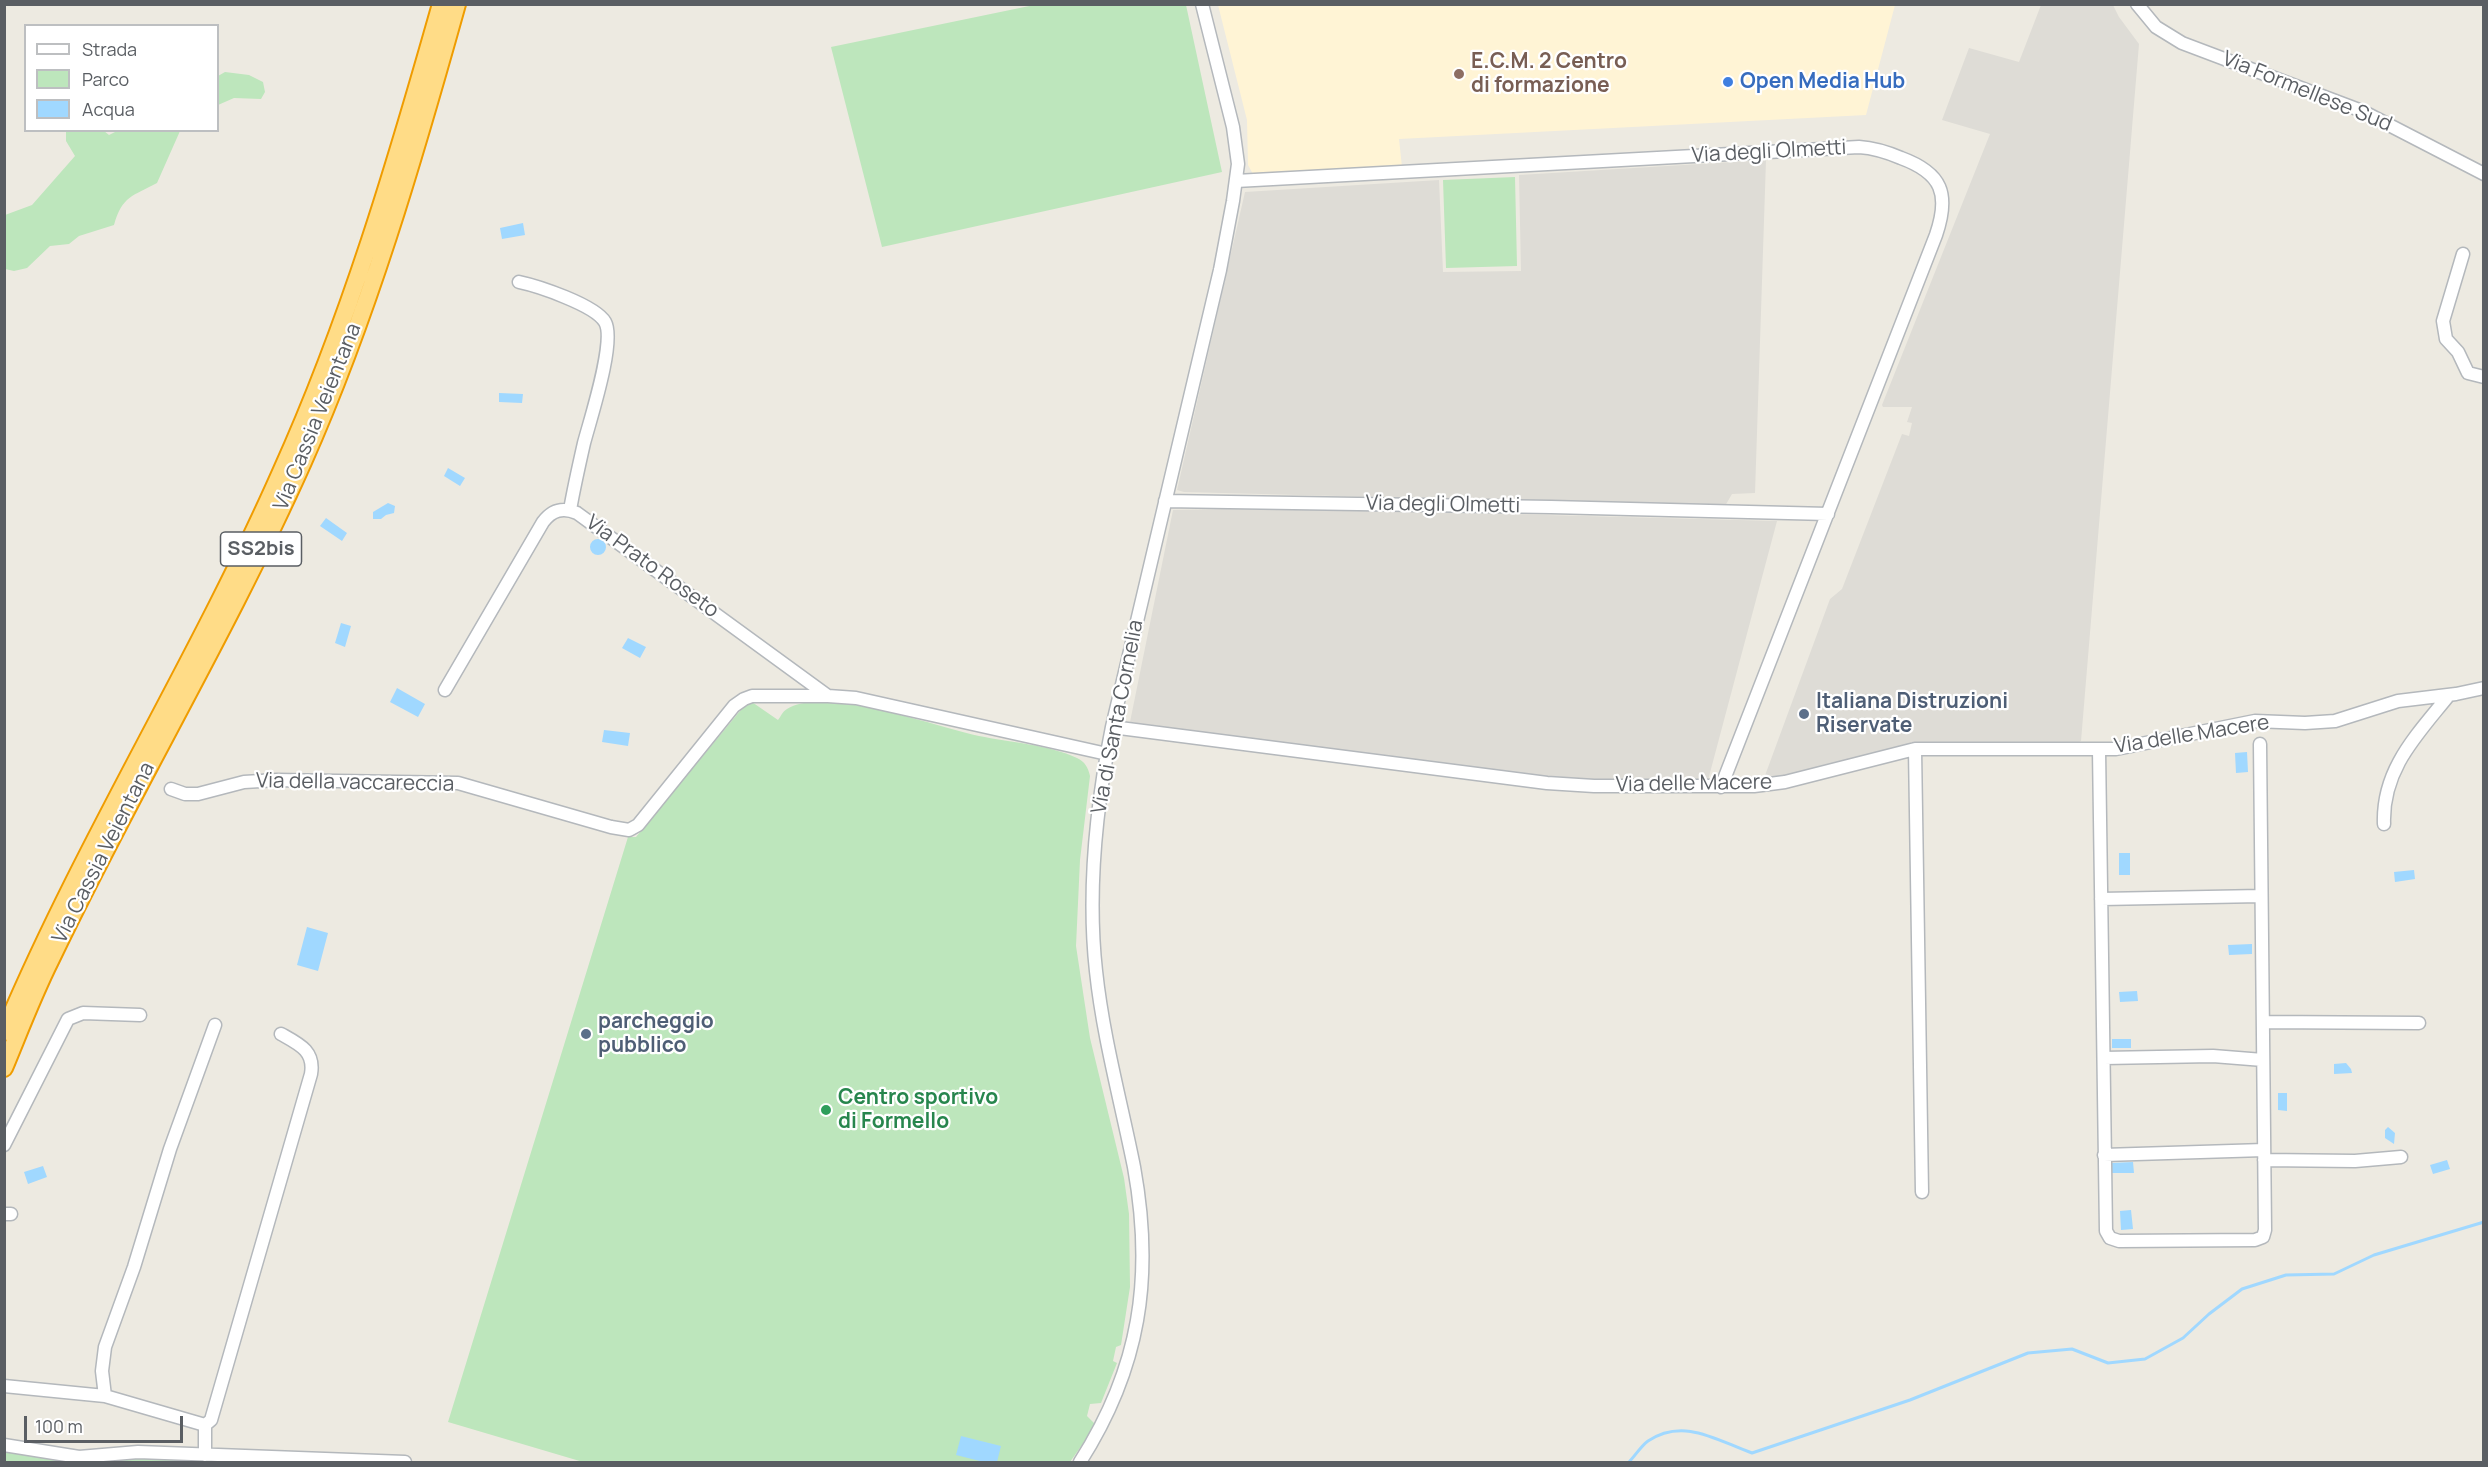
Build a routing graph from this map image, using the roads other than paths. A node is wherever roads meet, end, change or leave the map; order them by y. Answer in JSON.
{"nodes":[{"id":1,"x":441,"y":4,"type":"edge"},
{"id":2,"x":457,"y":4,"type":"edge"},
{"id":3,"x":1202,"y":4,"type":"edge"},
{"id":4,"x":2138,"y":4,"type":"edge"},
{"id":5,"x":2484,"y":174,"type":"edge"},
{"id":6,"x":1236,"y":181,"type":"junction"},
{"id":7,"x":2463,"y":254,"type":"dead end"},
{"id":8,"x":519,"y":282,"type":"dead end"},
{"id":9,"x":2484,"y":377,"type":"edge"},
{"id":10,"x":1165,"y":501,"type":"junction"},
{"id":11,"x":570,"y":510,"type":"junction"},
{"id":12,"x":1828,"y":514,"type":"junction"},
{"id":13,"x":2484,"y":688,"type":"edge"},
{"id":14,"x":445,"y":690,"type":"dead end"},
{"id":15,"x":2449,"y":695,"type":"junction"},
{"id":16,"x":763,"y":696,"type":"joint"},
{"id":17,"x":828,"y":696,"type":"junction"},
{"id":18,"x":1112,"y":728,"type":"junction"},
{"id":19,"x":2260,"y":744,"type":"dead end"},
{"id":20,"x":1915,"y":749,"type":"junction"},
{"id":21,"x":2099,"y":750,"type":"junction"},
{"id":22,"x":1107,"y":754,"type":"junction"},
{"id":23,"x":1721,"y":787,"type":"junction"},
{"id":24,"x":171,"y":789,"type":"dead end"},
{"id":25,"x":2384,"y":824,"type":"dead end"},
{"id":26,"x":2261,"y":896,"type":"junction"},
{"id":27,"x":2102,"y":899,"type":"junction"},
{"id":28,"x":140,"y":1015,"type":"dead end"},
{"id":29,"x":2263,"y":1022,"type":"junction"},
{"id":30,"x":2419,"y":1023,"type":"dead end"},
{"id":31,"x":215,"y":1025,"type":"dead end"},
{"id":32,"x":4,"y":1032,"type":"edge"},
{"id":33,"x":281,"y":1034,"type":"dead end"},
{"id":34,"x":2104,"y":1058,"type":"junction"},
{"id":35,"x":2263,"y":1060,"type":"junction"},
{"id":36,"x":4,"y":1068,"type":"edge"},
{"id":37,"x":4,"y":1145,"type":"edge"},
{"id":38,"x":2104,"y":1155,"type":"junction"},
{"id":39,"x":2264,"y":1155,"type":"junction"},
{"id":40,"x":2401,"y":1157,"type":"dead end"},
{"id":41,"x":1922,"y":1192,"type":"dead end"},
{"id":42,"x":4,"y":1386,"type":"edge"},
{"id":43,"x":105,"y":1396,"type":"junction"},
{"id":44,"x":205,"y":1425,"type":"junction"},
{"id":45,"x":4,"y":1445,"type":"edge"},
{"id":46,"x":205,"y":1455,"type":"junction"},
{"id":47,"x":405,"y":1462,"type":"edge"},
{"id":48,"x":1080,"y":1462,"type":"edge"}],
"edges":[{"from":1,"to":32,"type":"highway","name":"Via Cassia Veientana","number":"SS2bis"},
{"from":2,"to":36,"type":"highway","name":"Via Cassia Veientana","number":"SS2bis"},
{"from":3,"to":6,"type":"street","name":"Via di Santa Cornelia"},
{"from":4,"to":5,"type":"street","name":"Via Formellese Sud"},
{"from":6,"to":10,"type":"street","name":"Via di Santa Cornelia"},
{"from":6,"to":12,"type":"street","name":"Via degli Olmetti"},
{"from":7,"to":9,"type":"street"},
{"from":8,"to":11,"type":"street"},
{"from":10,"to":12,"type":"street","name":"Via degli Olmetti"},
{"from":10,"to":18,"type":"street","name":"Via di Santa Cornelia"},
{"from":11,"to":14,"type":"street","name":"Via Prato Roseto"},
{"from":11,"to":17,"type":"street","name":"Via Prato Roseto"},
{"from":12,"to":23,"type":"street","name":"Via degli Olmetti"},
{"from":13,"to":15,"type":"street","name":"Via delle Macere"},
{"from":15,"to":21,"type":"street","name":"Via delle Macere"},
{"from":15,"to":25,"type":"street"},
{"from":16,"to":17,"type":"street","name":"Via Prato Roseto"},
{"from":16,"to":24,"type":"street","name":"Via della vaccareccia"},
{"from":17,"to":22,"type":"street","name":"Via Prato Roseto"},
{"from":18,"to":22,"type":"street","name":"Via di Santa Cornelia"},
{"from":18,"to":23,"type":"street","name":"Via delle Macere"},
{"from":19,"to":26,"type":"street"},
{"from":20,"to":21,"type":"street","name":"Via delle Macere"},
{"from":20,"to":23,"type":"street","name":"Via delle Macere"},
{"from":20,"to":41,"type":"street"},
{"from":21,"to":27,"type":"street"},
{"from":22,"to":48,"type":"street","name":"Via di Santa Cornelia"},
{"from":26,"to":27,"type":"street"},
{"from":26,"to":29,"type":"street"},
{"from":27,"to":34,"type":"street"},
{"from":28,"to":37,"type":"street"},
{"from":29,"to":30,"type":"street"},
{"from":29,"to":35,"type":"street"},
{"from":31,"to":43,"type":"street"},
{"from":33,"to":44,"type":"street"},
{"from":34,"to":35,"type":"street"},
{"from":34,"to":38,"type":"street"},
{"from":35,"to":39,"type":"street"},
{"from":38,"to":39,"type":"street"},
{"from":38,"to":39,"type":"street"},
{"from":39,"to":40,"type":"street"},
{"from":42,"to":43,"type":"street"},
{"from":43,"to":44,"type":"street"},
{"from":44,"to":46,"type":"street"},
{"from":45,"to":46,"type":"street"},
{"from":46,"to":47,"type":"street"}]}
